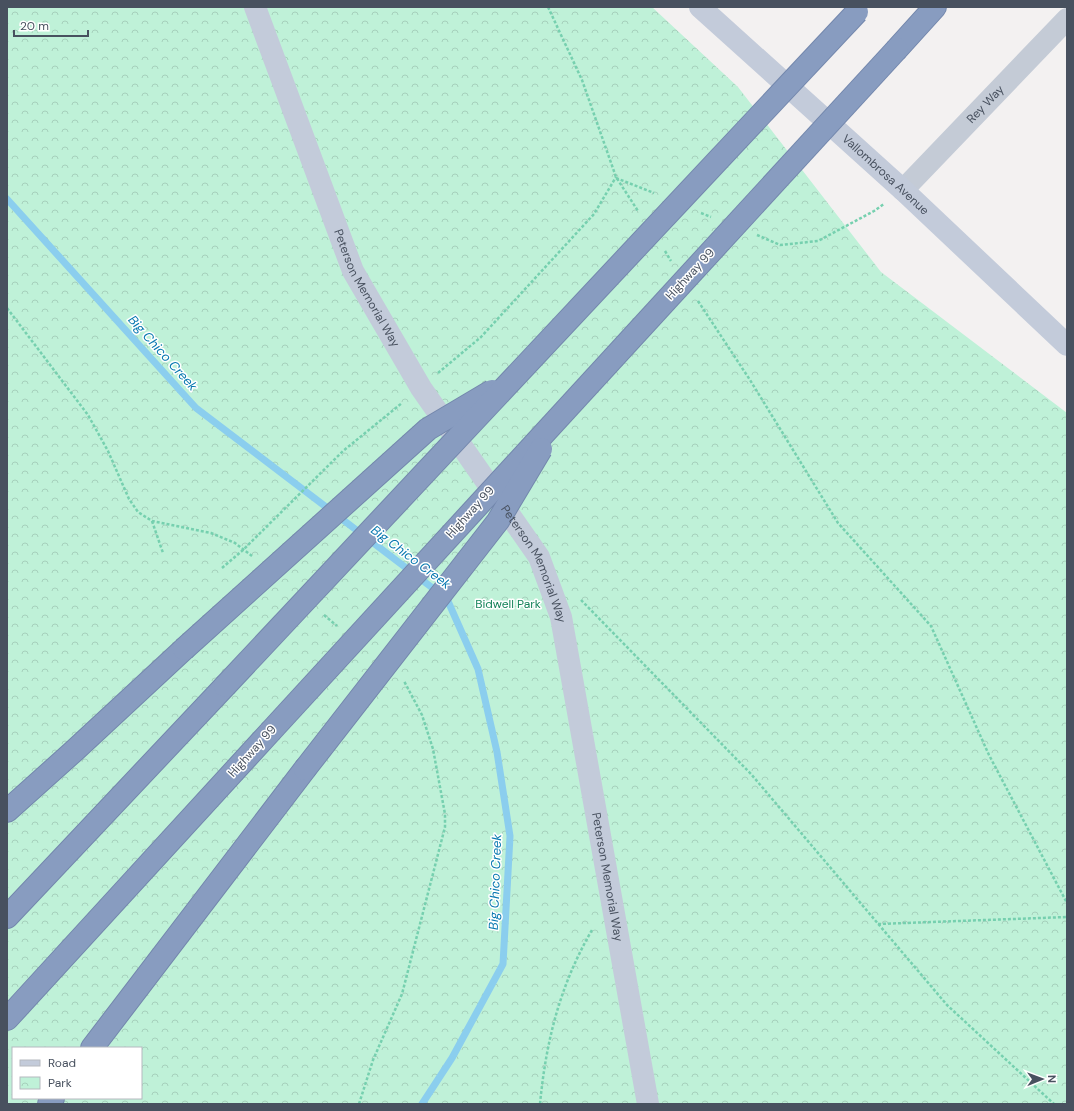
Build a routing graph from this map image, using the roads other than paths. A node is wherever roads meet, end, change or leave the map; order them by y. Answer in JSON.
{"nodes":[{"id":1,"x":255,"y":7,"type":"edge"},
{"id":2,"x":700,"y":7,"type":"edge"},
{"id":3,"x":936,"y":7,"type":"edge"},
{"id":4,"x":859,"y":9,"type":"edge"},
{"id":5,"x":1067,"y":19,"type":"edge"},
{"id":6,"x":903,"y":190,"type":"junction"},
{"id":7,"x":1067,"y":345,"type":"edge"},
{"id":8,"x":512,"y":380,"type":"junction"},
{"id":9,"x":564,"y":410,"type":"junction"},
{"id":10,"x":7,"y":811,"type":"edge"},
{"id":11,"x":7,"y":917,"type":"edge"},
{"id":12,"x":7,"y":1019,"type":"edge"},
{"id":13,"x":93,"y":1047,"type":"edge"},
{"id":14,"x":648,"y":1104,"type":"edge"}],
"edges":[{"from":1,"to":14,"type":"street","name":"Peterson Memorial Way"},
{"from":2,"to":6,"type":"street","name":"Vallombrosa Avenue"},
{"from":3,"to":9,"type":"highway","name":"Highway 99","bridge":true},
{"from":4,"to":8,"type":"highway","bridge":true},
{"from":5,"to":6,"type":"street","name":"Rey Way"},
{"from":6,"to":7,"type":"street","name":"Vallombrosa Avenue"},
{"from":8,"to":10,"type":"highway","bridge":true},
{"from":8,"to":11,"type":"highway","bridge":true},
{"from":9,"to":12,"type":"highway","name":"Highway 99","bridge":true},
{"from":9,"to":13,"type":"highway","bridge":true}]}
